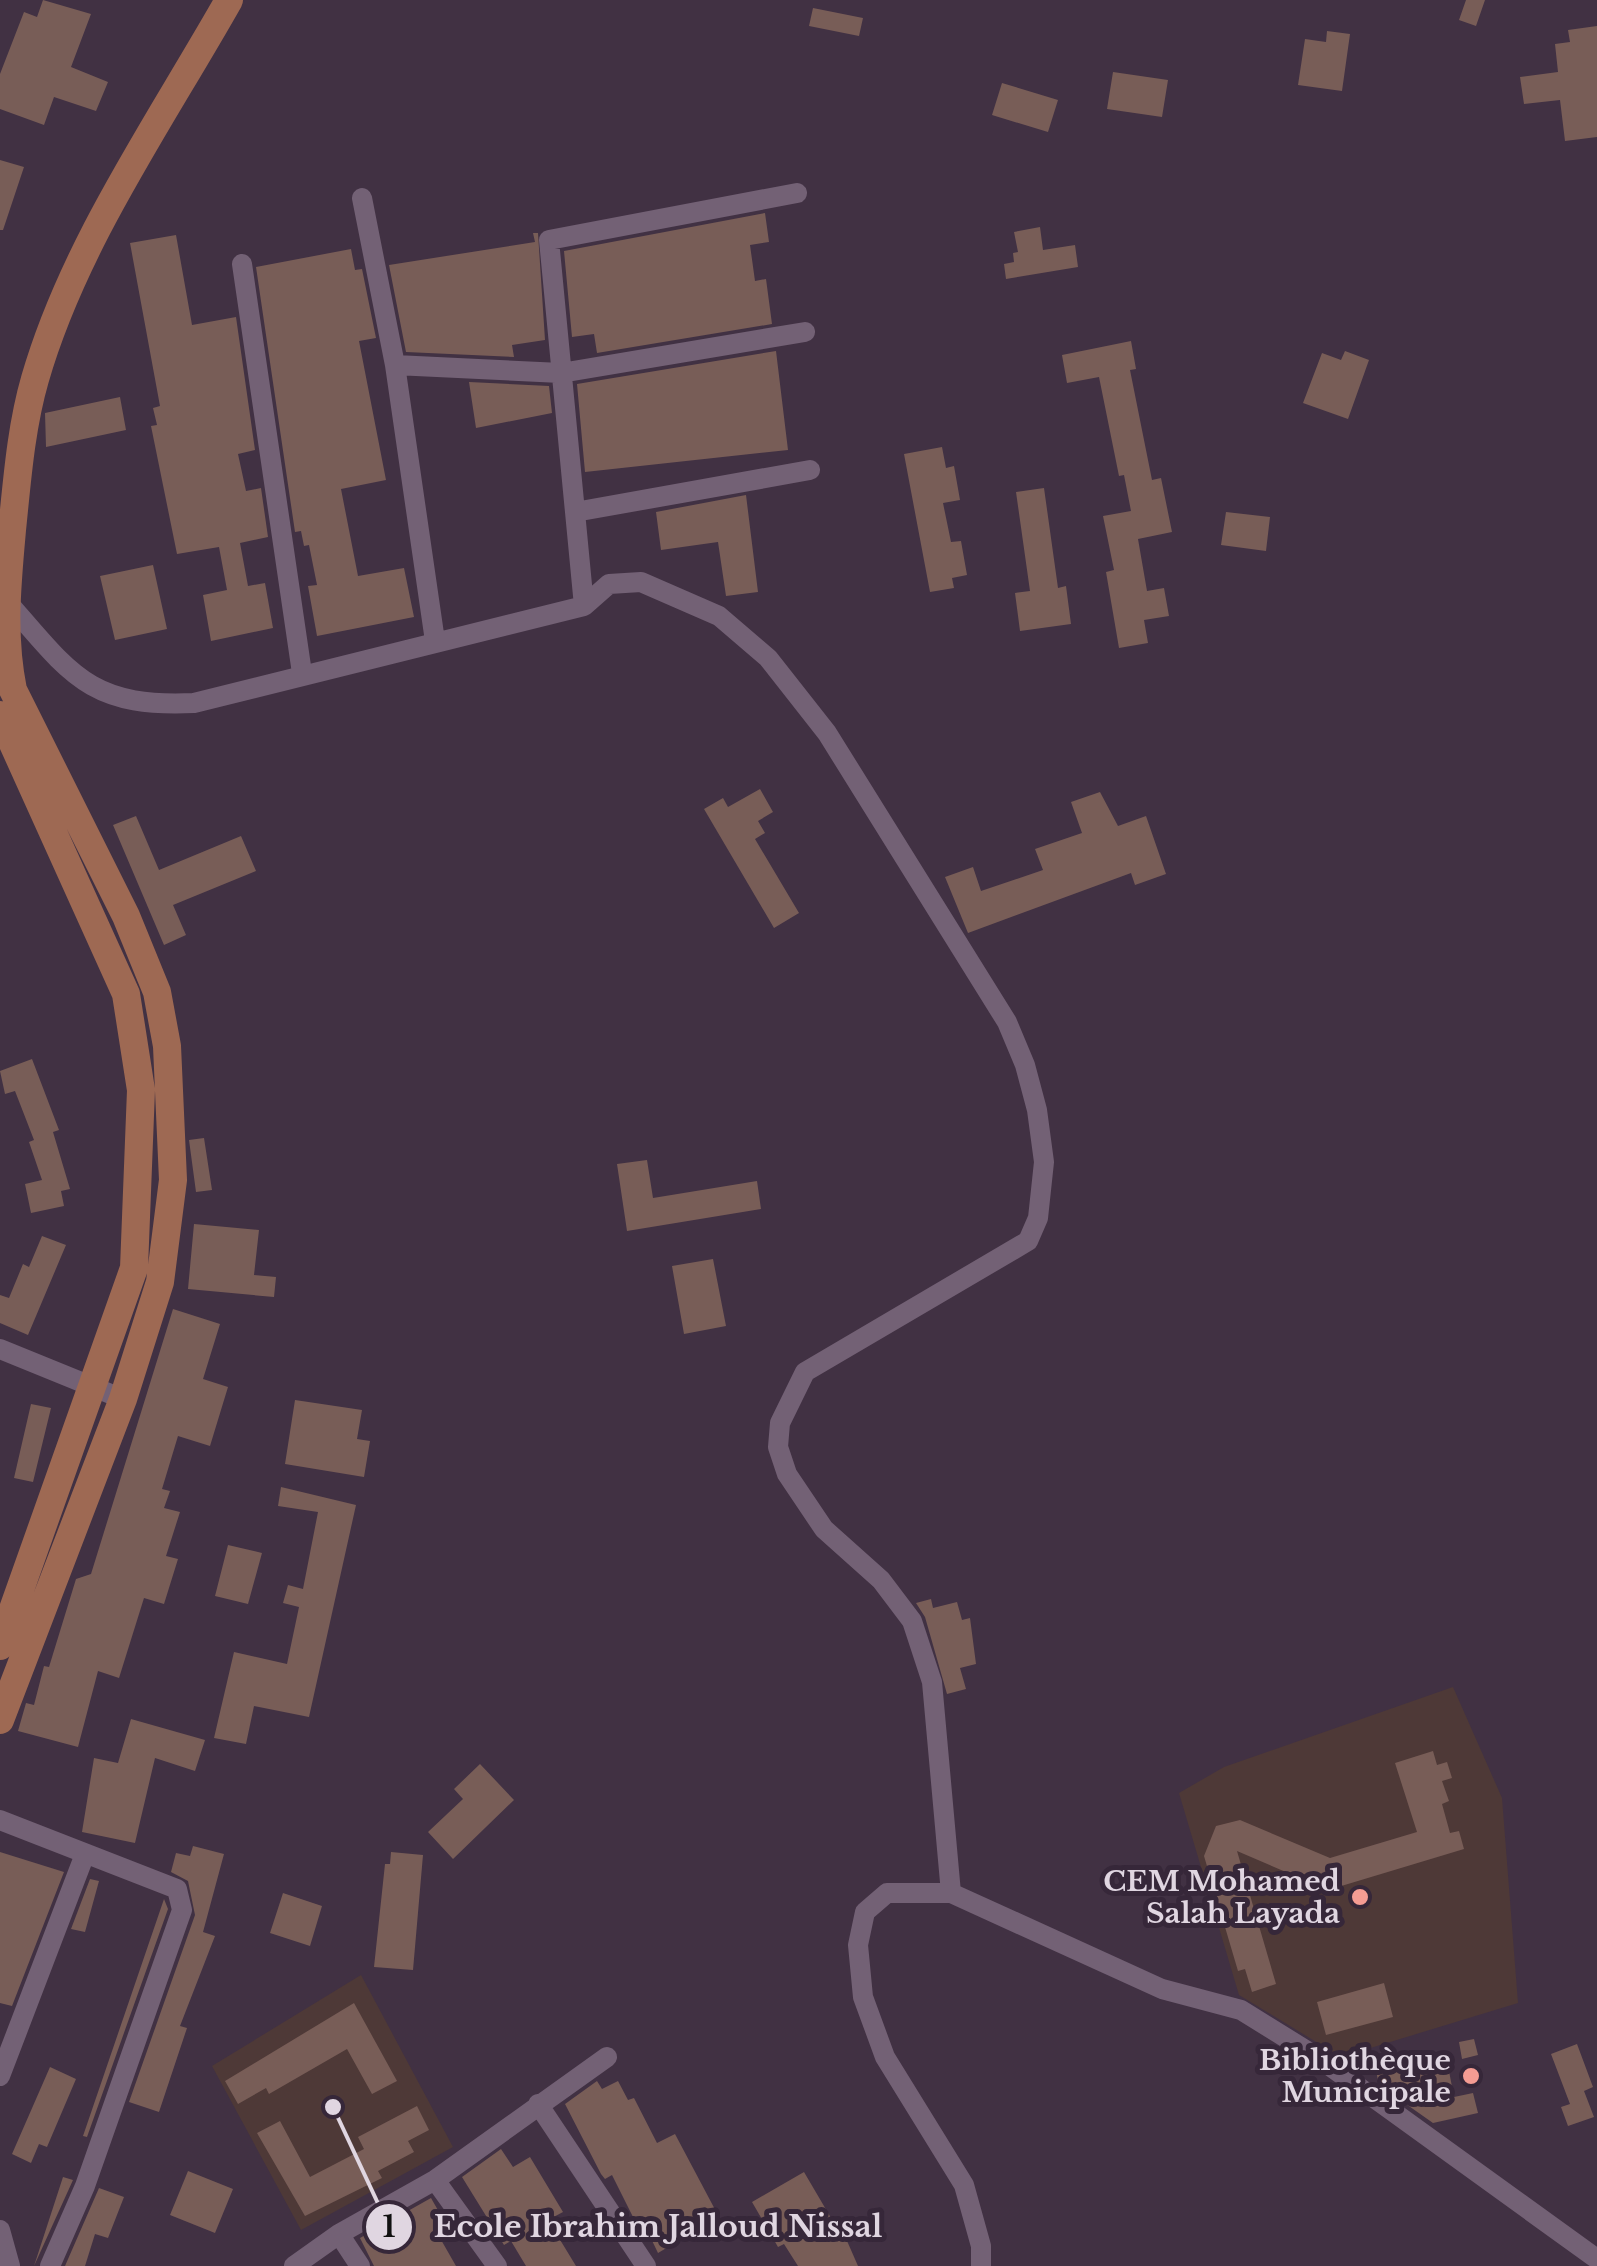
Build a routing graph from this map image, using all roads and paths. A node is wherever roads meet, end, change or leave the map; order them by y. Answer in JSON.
{"nodes":[{"id":1,"x":214,"y":0,"type":"edge"},
{"id":2,"x":230,"y":0,"type":"edge"},
{"id":3,"x":798,"y":193,"type":"dead end"},
{"id":4,"x":362,"y":198,"type":"dead end"},
{"id":5,"x":242,"y":264,"type":"dead end"},
{"id":6,"x":805,"y":332,"type":"dead end"},
{"id":7,"x":395,"y":365,"type":"junction"},
{"id":8,"x":562,"y":373,"type":"junction"},
{"id":9,"x":810,"y":470,"type":"dead end"},
{"id":10,"x":0,"y":484,"type":"edge"},
{"id":11,"x":575,"y":512,"type":"junction"},
{"id":12,"x":6,"y":599,"type":"junction"},
{"id":13,"x":584,"y":606,"type":"junction"},
{"id":14,"x":436,"y":642,"type":"junction"},
{"id":15,"x":302,"y":673,"type":"junction"},
{"id":16,"x":0,"y":715,"type":"edge"},
{"id":17,"x":0,"y":1349,"type":"edge"},
{"id":18,"x":92,"y":1385,"type":"junction"},
{"id":19,"x":123,"y":1399,"type":"junction"},
{"id":20,"x":0,"y":1646,"type":"edge"},
{"id":21,"x":3,"y":1702,"type":"edge"},
{"id":22,"x":0,"y":1820,"type":"edge"},
{"id":23,"x":85,"y":1854,"type":"junction"},
{"id":24,"x":951,"y":1892,"type":"junction"},
{"id":25,"x":608,"y":2056,"type":"dead end"},
{"id":26,"x":0,"y":2076,"type":"edge"},
{"id":27,"x":538,"y":2104,"type":"junction"},
{"id":28,"x":435,"y":2180,"type":"junction"},
{"id":29,"x":0,"y":2230,"type":"edge"},
{"id":30,"x":339,"y":2234,"type":"junction"},
{"id":31,"x":1597,"y":2260,"type":"edge"},
{"id":32,"x":10,"y":2266,"type":"edge"},
{"id":33,"x":50,"y":2266,"type":"edge"},
{"id":34,"x":294,"y":2266,"type":"edge"},
{"id":35,"x":360,"y":2266,"type":"edge"},
{"id":36,"x":497,"y":2266,"type":"edge"},
{"id":37,"x":646,"y":2266,"type":"edge"},
{"id":38,"x":980,"y":2266,"type":"edge"}],
"edges":[{"from":1,"to":10,"type":"main road"},
{"from":2,"to":12,"type":"main road"},
{"from":3,"to":8,"type":"street"},
{"from":4,"to":7,"type":"street"},
{"from":5,"to":15,"type":"street"},
{"from":6,"to":8,"type":"street"},
{"from":7,"to":8,"type":"street"},
{"from":7,"to":14,"type":"street"},
{"from":8,"to":11,"type":"street"},
{"from":9,"to":11,"type":"street"},
{"from":11,"to":13,"type":"street"},
{"from":12,"to":15,"type":"street"},
{"from":12,"to":19,"type":"main road"},
{"from":13,"to":14,"type":"street"},
{"from":13,"to":24,"type":"street"},
{"from":14,"to":15,"type":"street"},
{"from":16,"to":18,"type":"main road"},
{"from":17,"to":18,"type":"street"},
{"from":18,"to":19,"type":"street"},
{"from":18,"to":20,"type":"main road"},
{"from":19,"to":21,"type":"main road"},
{"from":22,"to":23,"type":"street"},
{"from":23,"to":26,"type":"street"},
{"from":23,"to":33,"type":"street"},
{"from":24,"to":31,"type":"street"},
{"from":24,"to":38,"type":"street"},
{"from":25,"to":27,"type":"street"},
{"from":27,"to":28,"type":"street"},
{"from":27,"to":37,"type":"street"},
{"from":28,"to":30,"type":"street"},
{"from":28,"to":36,"type":"street"},
{"from":29,"to":32,"type":"street"},
{"from":30,"to":34,"type":"street"},
{"from":30,"to":35,"type":"street"}]}
